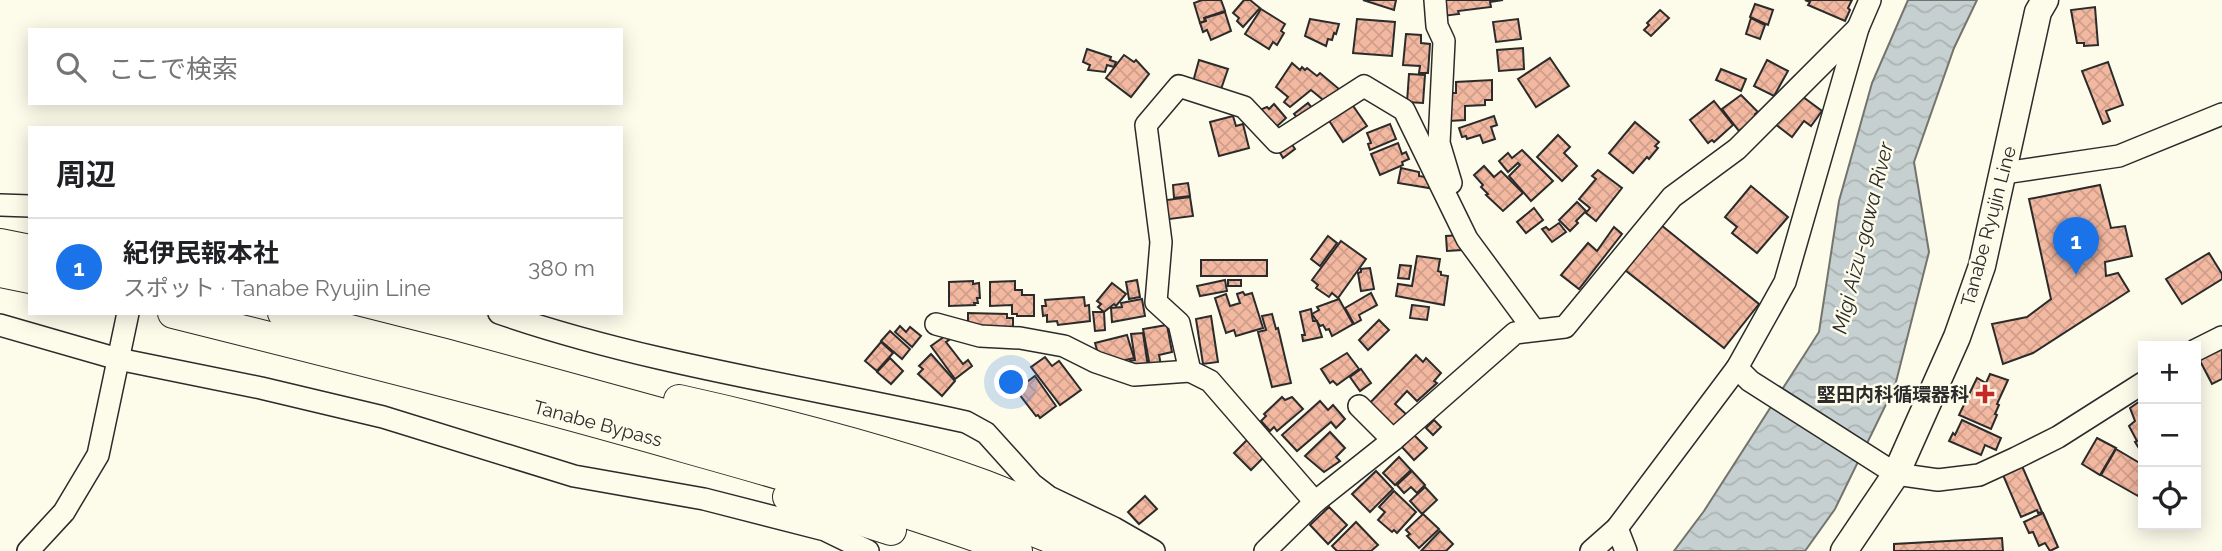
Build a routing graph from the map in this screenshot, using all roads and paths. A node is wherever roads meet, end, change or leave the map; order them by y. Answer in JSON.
{"nodes":[{"id":1,"x":1435,"y":0,"type":"edge"},
{"id":2,"x":1870,"y":0,"type":"edge"},
{"id":3,"x":2045,"y":0,"type":"edge"},
{"id":4,"x":1858,"y":28,"type":"junction"},
{"id":5,"x":2222,"y":114,"type":"edge"},
{"id":6,"x":2004,"y":173,"type":"junction"},
{"id":7,"x":0,"y":205,"type":"edge"},
{"id":8,"x":28,"y":206,"type":"edge"},
{"id":9,"x":1467,"y":239,"type":"junction"},
{"id":10,"x":0,"y":244,"type":"edge"},
{"id":11,"x":28,"y":250,"type":"edge"},
{"id":12,"x":0,"y":272,"type":"edge"},
{"id":13,"x":28,"y":278,"type":"edge"},
{"id":14,"x":128,"y":315,"type":"edge"},
{"id":15,"x":181,"y":315,"type":"edge"},
{"id":16,"x":291,"y":315,"type":"edge"},
{"id":17,"x":505,"y":315,"type":"edge"},
{"id":18,"x":936,"y":324,"type":"dead end"},
{"id":19,"x":0,"y":325,"type":"edge"},
{"id":20,"x":1534,"y":330,"type":"junction"},
{"id":21,"x":2222,"y":337,"type":"edge"},
{"id":22,"x":2201,"y":348,"type":"edge"},
{"id":23,"x":120,"y":350,"type":"junction"},
{"id":24,"x":1190,"y":371,"type":"junction"},
{"id":25,"x":1744,"y":374,"type":"junction"},
{"id":26,"x":2138,"y":386,"type":"edge"},
{"id":27,"x":1359,"y":406,"type":"dead end"},
{"id":28,"x":1393,"y":440,"type":"junction"},
{"id":29,"x":1891,"y":470,"type":"junction"},
{"id":30,"x":1315,"y":502,"type":"junction"},
{"id":31,"x":971,"y":519,"type":"edge"},
{"id":32,"x":1622,"y":542,"type":"edge"},
{"id":33,"x":28,"y":551,"type":"edge"},
{"id":34,"x":868,"y":551,"type":"edge"},
{"id":35,"x":1017,"y":551,"type":"edge"},
{"id":36,"x":1084,"y":551,"type":"edge"},
{"id":37,"x":1125,"y":551,"type":"edge"},
{"id":38,"x":1154,"y":551,"type":"edge"},
{"id":39,"x":1265,"y":551,"type":"edge"},
{"id":40,"x":1591,"y":551,"type":"edge"},
{"id":41,"x":1844,"y":551,"type":"edge"}],
"edges":[{"from":1,"to":9,"type":"street"},
{"from":2,"to":4,"type":"street"},
{"from":3,"to":6,"type":"main road","name":"Tanabe Ryujin Line"},
{"from":4,"to":20,"type":"street"},
{"from":4,"to":25,"type":"street"},
{"from":5,"to":6,"type":"street"},
{"from":6,"to":29,"type":"main road","name":"Tanabe Ryujin Line"},
{"from":7,"to":8,"type":"street"},
{"from":9,"to":20,"type":"street"},
{"from":9,"to":24,"type":"street"},
{"from":10,"to":11,"type":"highway"},
{"from":12,"to":13,"type":"highway"},
{"from":14,"to":23,"type":"street"},
{"from":15,"to":31,"type":"highway","name":"Tanabe Bypass"},
{"from":16,"to":31,"type":"highway"},
{"from":17,"to":38,"type":"street"},
{"from":18,"to":24,"type":"street"},
{"from":19,"to":23,"type":"street"},
{"from":20,"to":28,"type":"street"},
{"from":21,"to":22,"type":"street"},
{"from":23,"to":33,"type":"street"},
{"from":23,"to":34,"type":"street"},
{"from":24,"to":30,"type":"street"},
{"from":25,"to":29,"type":"street"},
{"from":25,"to":32,"type":"street"},
{"from":26,"to":29,"type":"street"},
{"from":27,"to":28,"type":"street"},
{"from":28,"to":30,"type":"street"},
{"from":29,"to":41,"type":"main road","name":"Tanabe Ryujin Line"},
{"from":30,"to":39,"type":"street"},
{"from":31,"to":35,"type":"highway","name":"Tanabe Bypass"},
{"from":31,"to":36,"type":"highway","name":"Tanabe Bypass"},
{"from":31,"to":37,"type":"highway"},
{"from":32,"to":40,"type":"street"}]}
